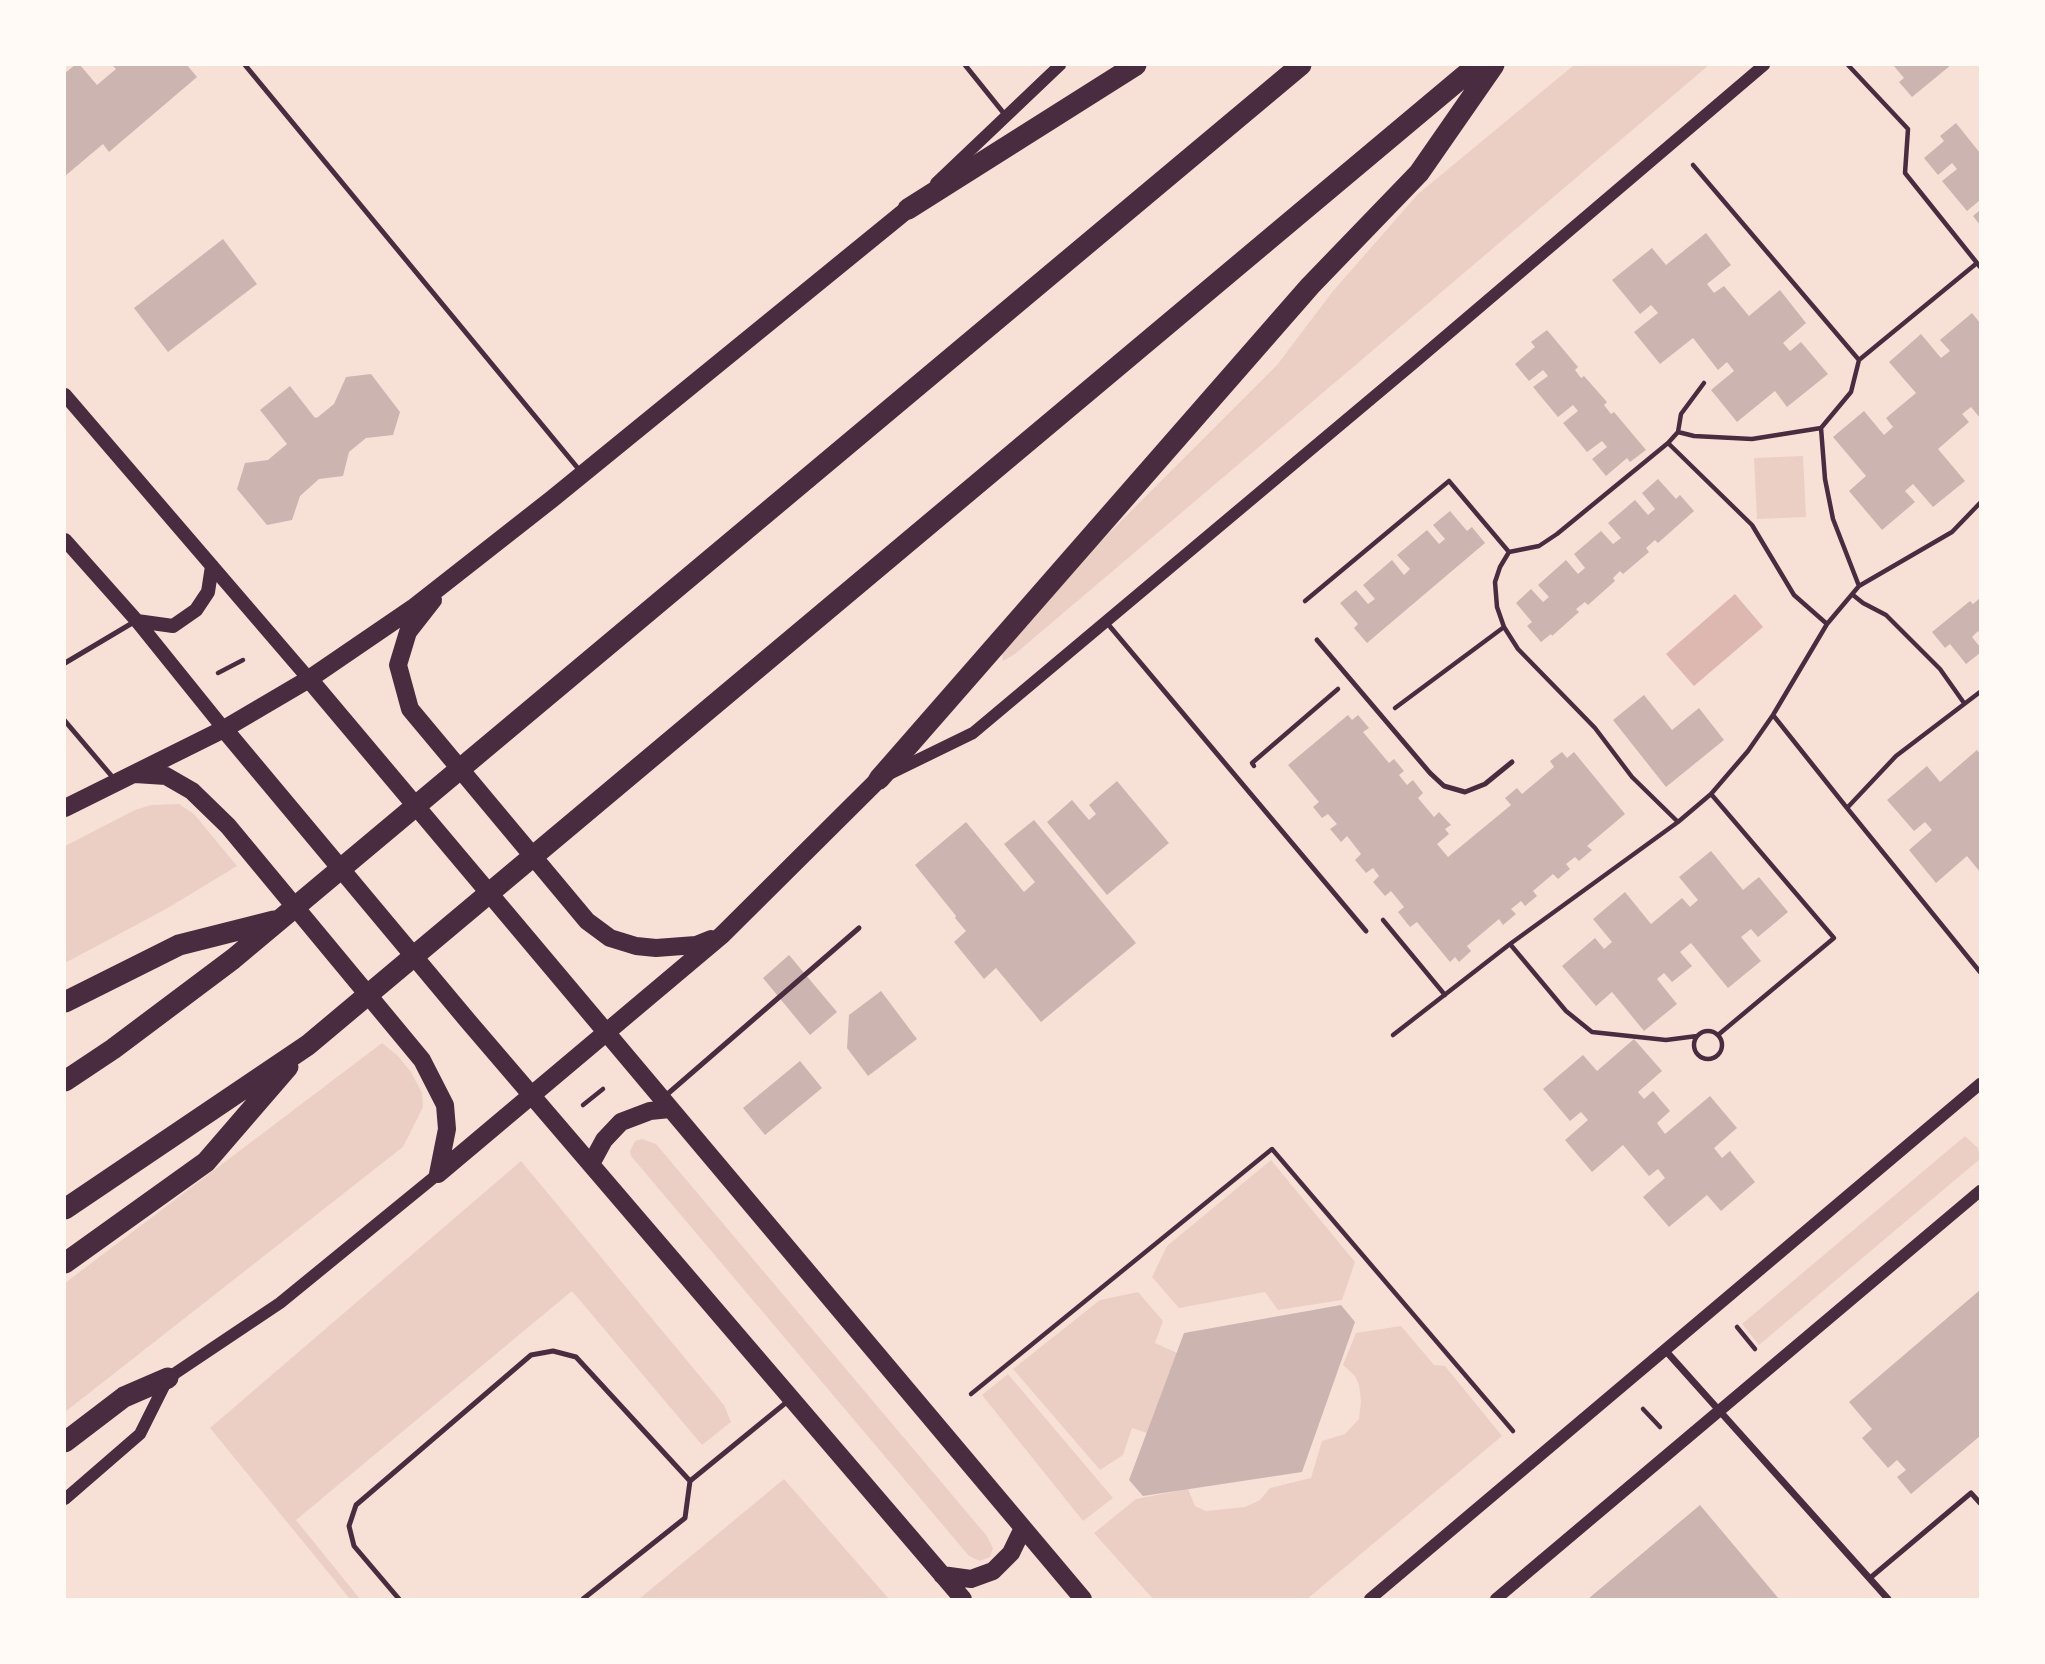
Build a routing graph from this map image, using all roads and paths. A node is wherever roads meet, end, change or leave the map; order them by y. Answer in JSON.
{"nodes":[{"id":1,"x":245,"y":65,"type":"edge"},
{"id":2,"x":965,"y":65,"type":"edge"},
{"id":3,"x":1060,"y":65,"type":"edge"},
{"id":4,"x":1136,"y":65,"type":"edge"},
{"id":5,"x":1301,"y":65,"type":"edge"},
{"id":6,"x":1477,"y":65,"type":"edge"},
{"id":7,"x":1494,"y":65,"type":"edge"},
{"id":8,"x":1764,"y":65,"type":"edge"},
{"id":9,"x":1848,"y":65,"type":"edge"},
{"id":10,"x":1006,"y":116,"type":"junction"},
{"id":11,"x":1693,"y":165,"type":"dead end"},
{"id":12,"x":908,"y":209,"type":"junction"},
{"id":13,"x":1979,"y":265,"type":"edge"},
{"id":14,"x":1859,"y":360,"type":"junction"},
{"id":15,"x":1704,"y":383,"type":"dead end"},
{"id":16,"x":65,"y":395,"type":"edge"},
{"id":17,"x":1821,"y":428,"type":"junction"},
{"id":18,"x":1678,"y":432,"type":"junction"},
{"id":19,"x":1668,"y":443,"type":"junction"},
{"id":20,"x":583,"y":475,"type":"junction"},
{"id":21,"x":1980,"y":503,"type":"edge"},
{"id":22,"x":65,"y":540,"type":"edge"},
{"id":23,"x":1509,"y":552,"type":"junction"},
{"id":24,"x":212,"y":566,"type":"junction"},
{"id":25,"x":447,"y":581,"type":"junction"},
{"id":26,"x":1858,"y":586,"type":"junction"},
{"id":27,"x":1853,"y":595,"type":"junction"},
{"id":28,"x":1305,"y":601,"type":"dead end"},
{"id":29,"x":137,"y":621,"type":"junction"},
{"id":30,"x":1105,"y":621,"type":"junction"},
{"id":31,"x":1827,"y":624,"type":"junction"},
{"id":32,"x":1504,"y":627,"type":"junction"},
{"id":33,"x":1317,"y":640,"type":"dead end"},
{"id":34,"x":243,"y":660,"type":"dead end"},
{"id":35,"x":65,"y":663,"type":"edge"},
{"id":36,"x":218,"y":673,"type":"dead end"},
{"id":37,"x":1350,"y":678,"type":"junction"},
{"id":38,"x":309,"y":679,"type":"junction"},
{"id":39,"x":1980,"y":692,"type":"edge"},
{"id":40,"x":1964,"y":703,"type":"junction"},
{"id":41,"x":1387,"y":713,"type":"dead end"},
{"id":42,"x":1773,"y":715,"type":"junction"},
{"id":43,"x":65,"y":722,"type":"edge"},
{"id":44,"x":224,"y":729,"type":"junction"},
{"id":45,"x":1512,"y":762,"type":"dead end"},
{"id":46,"x":1260,"y":774,"type":"dead end"},
{"id":47,"x":125,"y":778,"type":"junction"},
{"id":48,"x":879,"y":779,"type":"junction"},
{"id":49,"x":1711,"y":794,"type":"junction"},
{"id":50,"x":65,"y":808,"type":"edge"},
{"id":51,"x":1847,"y":808,"type":"junction"},
{"id":52,"x":1678,"y":822,"type":"junction"},
{"id":53,"x":1375,"y":911,"type":"dead end"},
{"id":54,"x":280,"y":919,"type":"junction"},
{"id":55,"x":859,"y":928,"type":"dead end"},
{"id":56,"x":1366,"y":931,"type":"dead end"},
{"id":57,"x":722,"y":935,"type":"junction"},
{"id":58,"x":1510,"y":944,"type":"junction"},
{"id":59,"x":1980,"y":972,"type":"edge"},
{"id":60,"x":1445,"y":995,"type":"junction"},
{"id":61,"x":65,"y":1002,"type":"edge"},
{"id":62,"x":607,"y":1032,"type":"junction"},
{"id":63,"x":1393,"y":1035,"type":"dead end"},
{"id":64,"x":1718,"y":1035,"type":"junction"},
{"id":65,"x":1697,"y":1036,"type":"junction"},
{"id":66,"x":308,"y":1045,"type":"junction"},
{"id":67,"x":65,"y":1081,"type":"edge"},
{"id":68,"x":1980,"y":1084,"type":"edge"},
{"id":69,"x":603,"y":1089,"type":"dead end"},
{"id":70,"x":533,"y":1095,"type":"junction"},
{"id":71,"x":666,"y":1104,"type":"junction"},
{"id":72,"x":583,"y":1105,"type":"dead end"},
{"id":73,"x":591,"y":1164,"type":"junction"},
{"id":74,"x":438,"y":1174,"type":"junction"},
{"id":75,"x":1980,"y":1191,"type":"edge"},
{"id":76,"x":65,"y":1209,"type":"edge"},
{"id":77,"x":65,"y":1263,"type":"edge"},
{"id":78,"x":1737,"y":1327,"type":"dead end"},
{"id":79,"x":1755,"y":1349,"type":"dead end"},
{"id":80,"x":1665,"y":1350,"type":"junction"},
{"id":81,"x":168,"y":1378,"type":"junction"},
{"id":82,"x":971,"y":1394,"type":"dead end"},
{"id":83,"x":791,"y":1399,"type":"junction"},
{"id":84,"x":1643,"y":1409,"type":"dead end"},
{"id":85,"x":1720,"y":1411,"type":"junction"},
{"id":86,"x":1660,"y":1427,"type":"dead end"},
{"id":87,"x":1513,"y":1431,"type":"dead end"},
{"id":88,"x":65,"y":1442,"type":"edge"},
{"id":89,"x":690,"y":1481,"type":"junction"},
{"id":90,"x":65,"y":1499,"type":"edge"},
{"id":91,"x":1980,"y":1503,"type":"edge"},
{"id":92,"x":1023,"y":1528,"type":"junction"},
{"id":93,"x":942,"y":1575,"type":"junction"},
{"id":94,"x":1870,"y":1578,"type":"junction"},
{"id":95,"x":399,"y":1599,"type":"edge"},
{"id":96,"x":583,"y":1599,"type":"edge"},
{"id":97,"x":963,"y":1599,"type":"edge"},
{"id":98,"x":1083,"y":1599,"type":"edge"},
{"id":99,"x":1370,"y":1599,"type":"edge"},
{"id":100,"x":1496,"y":1599,"type":"edge"},
{"id":101,"x":1887,"y":1599,"type":"edge"}],
"edges":[{"from":1,"to":20,"type":"lane"},
{"from":2,"to":10,"type":"lane"},
{"from":3,"to":10,"type":"street"},
{"from":4,"to":12,"type":"highway"},
{"from":5,"to":54,"type":"highway"},
{"from":6,"to":66,"type":"highway"},
{"from":7,"to":48,"type":"highway"},
{"from":8,"to":30,"type":"street"},
{"from":9,"to":13,"type":"path"},
{"from":10,"to":12,"type":"street"},
{"from":11,"to":14,"type":"path"},
{"from":12,"to":20,"type":"main road"},
{"from":13,"to":14,"type":"path"},
{"from":14,"to":17,"type":"path"},
{"from":15,"to":18,"type":"path"},
{"from":16,"to":24,"type":"main road"},
{"from":17,"to":18,"type":"path"},
{"from":17,"to":26,"type":"path"},
{"from":18,"to":19,"type":"path"},
{"from":19,"to":23,"type":"path"},
{"from":19,"to":31,"type":"path"},
{"from":20,"to":25,"type":"main road"},
{"from":21,"to":26,"type":"path"},
{"from":22,"to":29,"type":"main road"},
{"from":23,"to":28,"type":"path"},
{"from":23,"to":32,"type":"path"},
{"from":24,"to":29,"type":"main road"},
{"from":24,"to":38,"type":"main road"},
{"from":25,"to":38,"type":"main road"},
{"from":25,"to":57,"type":"main road"},
{"from":26,"to":27,"type":"path"},
{"from":27,"to":31,"type":"path"},
{"from":27,"to":40,"type":"path"},
{"from":29,"to":35,"type":"lane"},
{"from":29,"to":44,"type":"main road"},
{"from":30,"to":48,"type":"street"},
{"from":30,"to":56,"type":"lane"},
{"from":31,"to":42,"type":"path"},
{"from":32,"to":41,"type":"path"},
{"from":32,"to":52,"type":"path"},
{"from":33,"to":37,"type":"lane"},
{"from":34,"to":36,"type":"path"},
{"from":37,"to":45,"type":"lane"},
{"from":37,"to":46,"type":"path"},
{"from":38,"to":44,"type":"main road"},
{"from":38,"to":62,"type":"main road"},
{"from":39,"to":40,"type":"path"},
{"from":40,"to":51,"type":"path"},
{"from":42,"to":49,"type":"path"},
{"from":42,"to":51,"type":"path"},
{"from":43,"to":47,"type":"lane"},
{"from":44,"to":47,"type":"main road"},
{"from":44,"to":70,"type":"main road"},
{"from":47,"to":50,"type":"main road"},
{"from":47,"to":74,"type":"main road"},
{"from":48,"to":57,"type":"main road"},
{"from":49,"to":52,"type":"path"},
{"from":49,"to":64,"type":"path"},
{"from":51,"to":59,"type":"path"},
{"from":52,"to":58,"type":"path"},
{"from":53,"to":60,"type":"path"},
{"from":54,"to":61,"type":"highway"},
{"from":54,"to":67,"type":"highway"},
{"from":55,"to":71,"type":"lane"},
{"from":57,"to":62,"type":"main road"},
{"from":58,"to":60,"type":"path"},
{"from":58,"to":65,"type":"path"},
{"from":60,"to":63,"type":"path"},
{"from":62,"to":70,"type":"main road"},
{"from":62,"to":71,"type":"main road"},
{"from":64,"to":65,"type":"path"},
{"from":64,"to":65,"type":"path"},
{"from":66,"to":76,"type":"highway"},
{"from":66,"to":77,"type":"highway"},
{"from":68,"to":80,"type":"street"},
{"from":69,"to":72,"type":"path"},
{"from":70,"to":73,"type":"main road"},
{"from":70,"to":74,"type":"main road"},
{"from":71,"to":73,"type":"main road"},
{"from":71,"to":92,"type":"main road"},
{"from":73,"to":83,"type":"main road"},
{"from":74,"to":81,"type":"street"},
{"from":75,"to":85,"type":"street"},
{"from":78,"to":79,"type":"path"},
{"from":80,"to":85,"type":"street"},
{"from":80,"to":99,"type":"street"},
{"from":81,"to":88,"type":"highway"},
{"from":81,"to":90,"type":"street"},
{"from":82,"to":87,"type":"path"},
{"from":83,"to":89,"type":"lane"},
{"from":83,"to":93,"type":"main road"},
{"from":84,"to":86,"type":"path"},
{"from":85,"to":94,"type":"street"},
{"from":85,"to":100,"type":"street"},
{"from":89,"to":95,"type":"lane"},
{"from":89,"to":96,"type":"lane"},
{"from":91,"to":94,"type":"lane"},
{"from":92,"to":93,"type":"main road"},
{"from":92,"to":98,"type":"main road"},
{"from":93,"to":97,"type":"main road"},
{"from":94,"to":101,"type":"street"}]}
